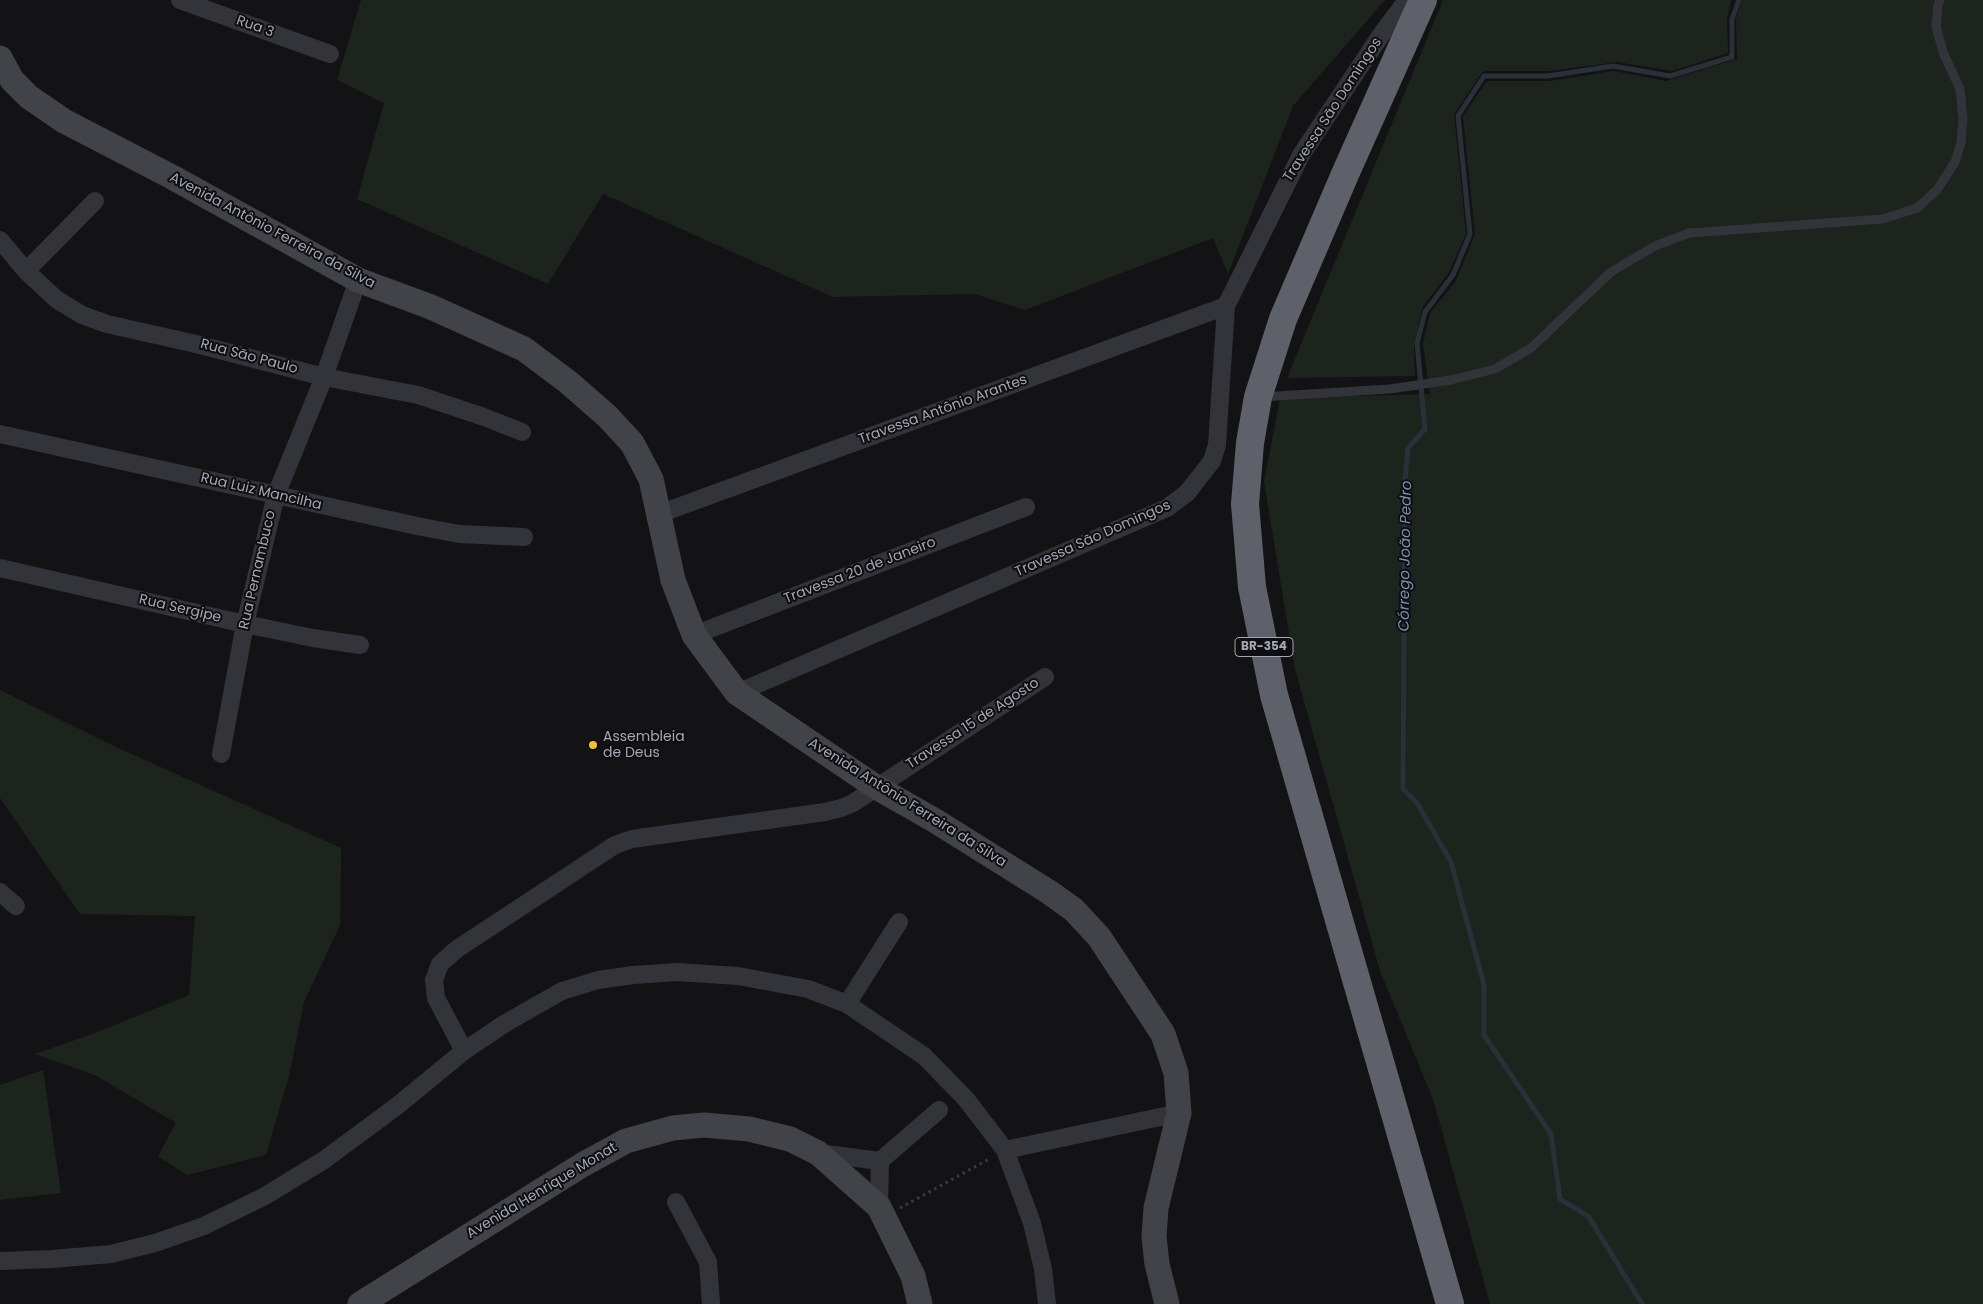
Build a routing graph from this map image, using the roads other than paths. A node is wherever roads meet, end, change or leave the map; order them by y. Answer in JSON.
{"nodes":[{"id":1,"x":180,"y":0,"type":"edge"},
{"id":2,"x":1407,"y":0,"type":"edge"},
{"id":3,"x":1424,"y":0,"type":"edge"},
{"id":4,"x":1940,"y":0,"type":"edge"},
{"id":5,"x":330,"y":54,"type":"dead end"},
{"id":6,"x":0,"y":58,"type":"edge"},
{"id":7,"x":95,"y":201,"type":"dead end"},
{"id":8,"x":0,"y":240,"type":"edge"},
{"id":9,"x":26,"y":271,"type":"junction"},
{"id":10,"x":358,"y":280,"type":"junction"},
{"id":11,"x":1226,"y":306,"type":"junction"},
{"id":12,"x":324,"y":377,"type":"junction"},
{"id":13,"x":1258,"y":397,"type":"junction"},
{"id":14,"x":522,"y":432,"type":"dead end"},
{"id":15,"x":0,"y":434,"type":"edge"},
{"id":16,"x":276,"y":495,"type":"junction"},
{"id":17,"x":1026,"y":507,"type":"dead end"},
{"id":18,"x":659,"y":514,"type":"junction"},
{"id":19,"x":524,"y":537,"type":"dead end"},
{"id":20,"x":0,"y":568,"type":"edge"},
{"id":21,"x":245,"y":624,"type":"junction"},
{"id":22,"x":694,"y":635,"type":"junction"},
{"id":23,"x":360,"y":645,"type":"dead end"},
{"id":24,"x":1045,"y":677,"type":"dead end"},
{"id":25,"x":738,"y":693,"type":"junction"},
{"id":26,"x":221,"y":754,"type":"dead end"},
{"id":27,"x":876,"y":787,"type":"junction"},
{"id":28,"x":0,"y":892,"type":"edge"},
{"id":29,"x":16,"y":906,"type":"dead end"},
{"id":30,"x":899,"y":922,"type":"dead end"},
{"id":31,"x":847,"y":1004,"type":"junction"},
{"id":32,"x":464,"y":1051,"type":"junction"},
{"id":33,"x":939,"y":1110,"type":"dead end"},
{"id":34,"x":1179,"y":1113,"type":"junction"},
{"id":35,"x":1005,"y":1150,"type":"junction"},
{"id":36,"x":818,"y":1153,"type":"junction"},
{"id":37,"x":880,"y":1161,"type":"junction"},
{"id":38,"x":676,"y":1202,"type":"dead end"},
{"id":39,"x":881,"y":1212,"type":"junction"},
{"id":40,"x":0,"y":1261,"type":"edge"},
{"id":41,"x":360,"y":1304,"type":"edge"},
{"id":42,"x":711,"y":1304,"type":"edge"},
{"id":43,"x":920,"y":1304,"type":"edge"},
{"id":44,"x":1047,"y":1304,"type":"edge"},
{"id":45,"x":1167,"y":1304,"type":"edge"},
{"id":46,"x":1450,"y":1304,"type":"edge"}],
"edges":[{"from":1,"to":5,"type":"street","name":"Rua 3"},
{"from":2,"to":11,"type":"street","name":"Travessa São Domingos"},
{"from":3,"to":13,"type":"highway","number":"BR-354"},
{"from":4,"to":13,"type":"lane"},
{"from":6,"to":10,"type":"street","name":"Avenida Antônio Ferreira da Silva"},
{"from":7,"to":9,"type":"street"},
{"from":8,"to":9,"type":"street","name":"Rua São Paulo"},
{"from":9,"to":12,"type":"street","name":"Rua São Paulo"},
{"from":10,"to":12,"type":"street","name":"Rua Pernambuco"},
{"from":10,"to":18,"type":"street","name":"Avenida Antônio Ferreira da Silva"},
{"from":11,"to":18,"type":"street","name":"Travessa Antônio Arantes"},
{"from":11,"to":25,"type":"street","name":"Travessa São Domingos"},
{"from":12,"to":14,"type":"street","name":"Rua São Paulo"},
{"from":12,"to":16,"type":"street","name":"Rua Pernambuco"},
{"from":13,"to":46,"type":"highway","number":"BR-354"},
{"from":15,"to":16,"type":"street","name":"Rua Luiz Mancilha"},
{"from":16,"to":19,"type":"street","name":"Rua Luiz Mancilha"},
{"from":16,"to":21,"type":"street","name":"Rua Pernambuco"},
{"from":17,"to":22,"type":"street","name":"Travessa 20 de Janeiro"},
{"from":18,"to":22,"type":"street","name":"Avenida Antônio Ferreira da Silva"},
{"from":20,"to":21,"type":"street","name":"Rua Sergipe"},
{"from":21,"to":23,"type":"street","name":"Rua Sergipe"},
{"from":21,"to":26,"type":"street","name":"Rua Pernambuco"},
{"from":22,"to":25,"type":"street","name":"Avenida Antônio Ferreira da Silva"},
{"from":24,"to":27,"type":"street","name":"Travessa 15 de Agosto"},
{"from":25,"to":27,"type":"street","name":"Avenida Antônio Ferreira da Silva"},
{"from":27,"to":32,"type":"street","name":"Travessa 15 de Agosto"},
{"from":27,"to":34,"type":"street","name":"Avenida Antônio Ferreira da Silva"},
{"from":28,"to":29,"type":"street"},
{"from":30,"to":31,"type":"street"},
{"from":31,"to":32,"type":"street"},
{"from":31,"to":35,"type":"street"},
{"from":32,"to":40,"type":"street"},
{"from":33,"to":37,"type":"street"},
{"from":34,"to":35,"type":"street"},
{"from":34,"to":45,"type":"street","name":"Avenida Antônio Ferreira da Silva"},
{"from":35,"to":44,"type":"street"},
{"from":36,"to":37,"type":"street"},
{"from":36,"to":39,"type":"street","name":"Avenida Henrique Monat"},
{"from":36,"to":41,"type":"street","name":"Avenida Henrique Monat"},
{"from":37,"to":39,"type":"street"},
{"from":38,"to":42,"type":"street"},
{"from":39,"to":43,"type":"street","name":"Avenida Henrique Monat"}]}
